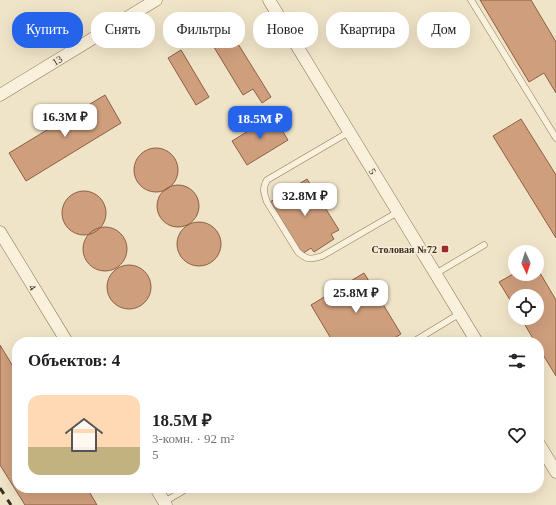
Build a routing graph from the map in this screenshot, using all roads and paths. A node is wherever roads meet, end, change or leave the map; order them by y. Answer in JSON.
{"nodes":[{"id":1,"x":156,"y":0,"type":"edge"},
{"id":2,"x":269,"y":0,"type":"edge"},
{"id":3,"x":471,"y":0,"type":"edge"},
{"id":4,"x":0,"y":95,"type":"edge"},
{"id":5,"x":349,"y":132,"type":"junction"},
{"id":6,"x":556,"y":138,"type":"edge"},
{"id":7,"x":398,"y":212,"type":"junction"},
{"id":8,"x":0,"y":232,"type":"edge"},
{"id":9,"x":484,"y":246,"type":"dead end"},
{"id":10,"x":435,"y":274,"type":"junction"},
{"id":11,"x":459,"y":314,"type":"junction"},
{"id":12,"x":64,"y":337,"type":"edge"},
{"id":13,"x":421,"y":337,"type":"edge"},
{"id":14,"x":474,"y":337,"type":"edge"},
{"id":15,"x":544,"y":452,"type":"edge"},
{"id":16,"x":556,"y":472,"type":"edge"},
{"id":17,"x":159,"y":493,"type":"edge"},
{"id":18,"x":181,"y":493,"type":"edge"},
{"id":19,"x":165,"y":504,"type":"edge"}],
"edges":[{"from":1,"to":4,"type":"street","name":"13"},
{"from":2,"to":5,"type":"street","name":"5"},
{"from":3,"to":6,"type":"lane"},
{"from":5,"to":7,"type":"street","name":"5"},
{"from":5,"to":7,"type":"lane"},
{"from":7,"to":10,"type":"street","name":"5"},
{"from":8,"to":12,"type":"street","name":"4"},
{"from":9,"to":10,"type":"lane"},
{"from":10,"to":11,"type":"street","name":"5"},
{"from":11,"to":13,"type":"lane"},
{"from":11,"to":14,"type":"street","name":"5"},
{"from":15,"to":16,"type":"street"},
{"from":17,"to":19,"type":"street"},
{"from":18,"to":19,"type":"lane"}]}
